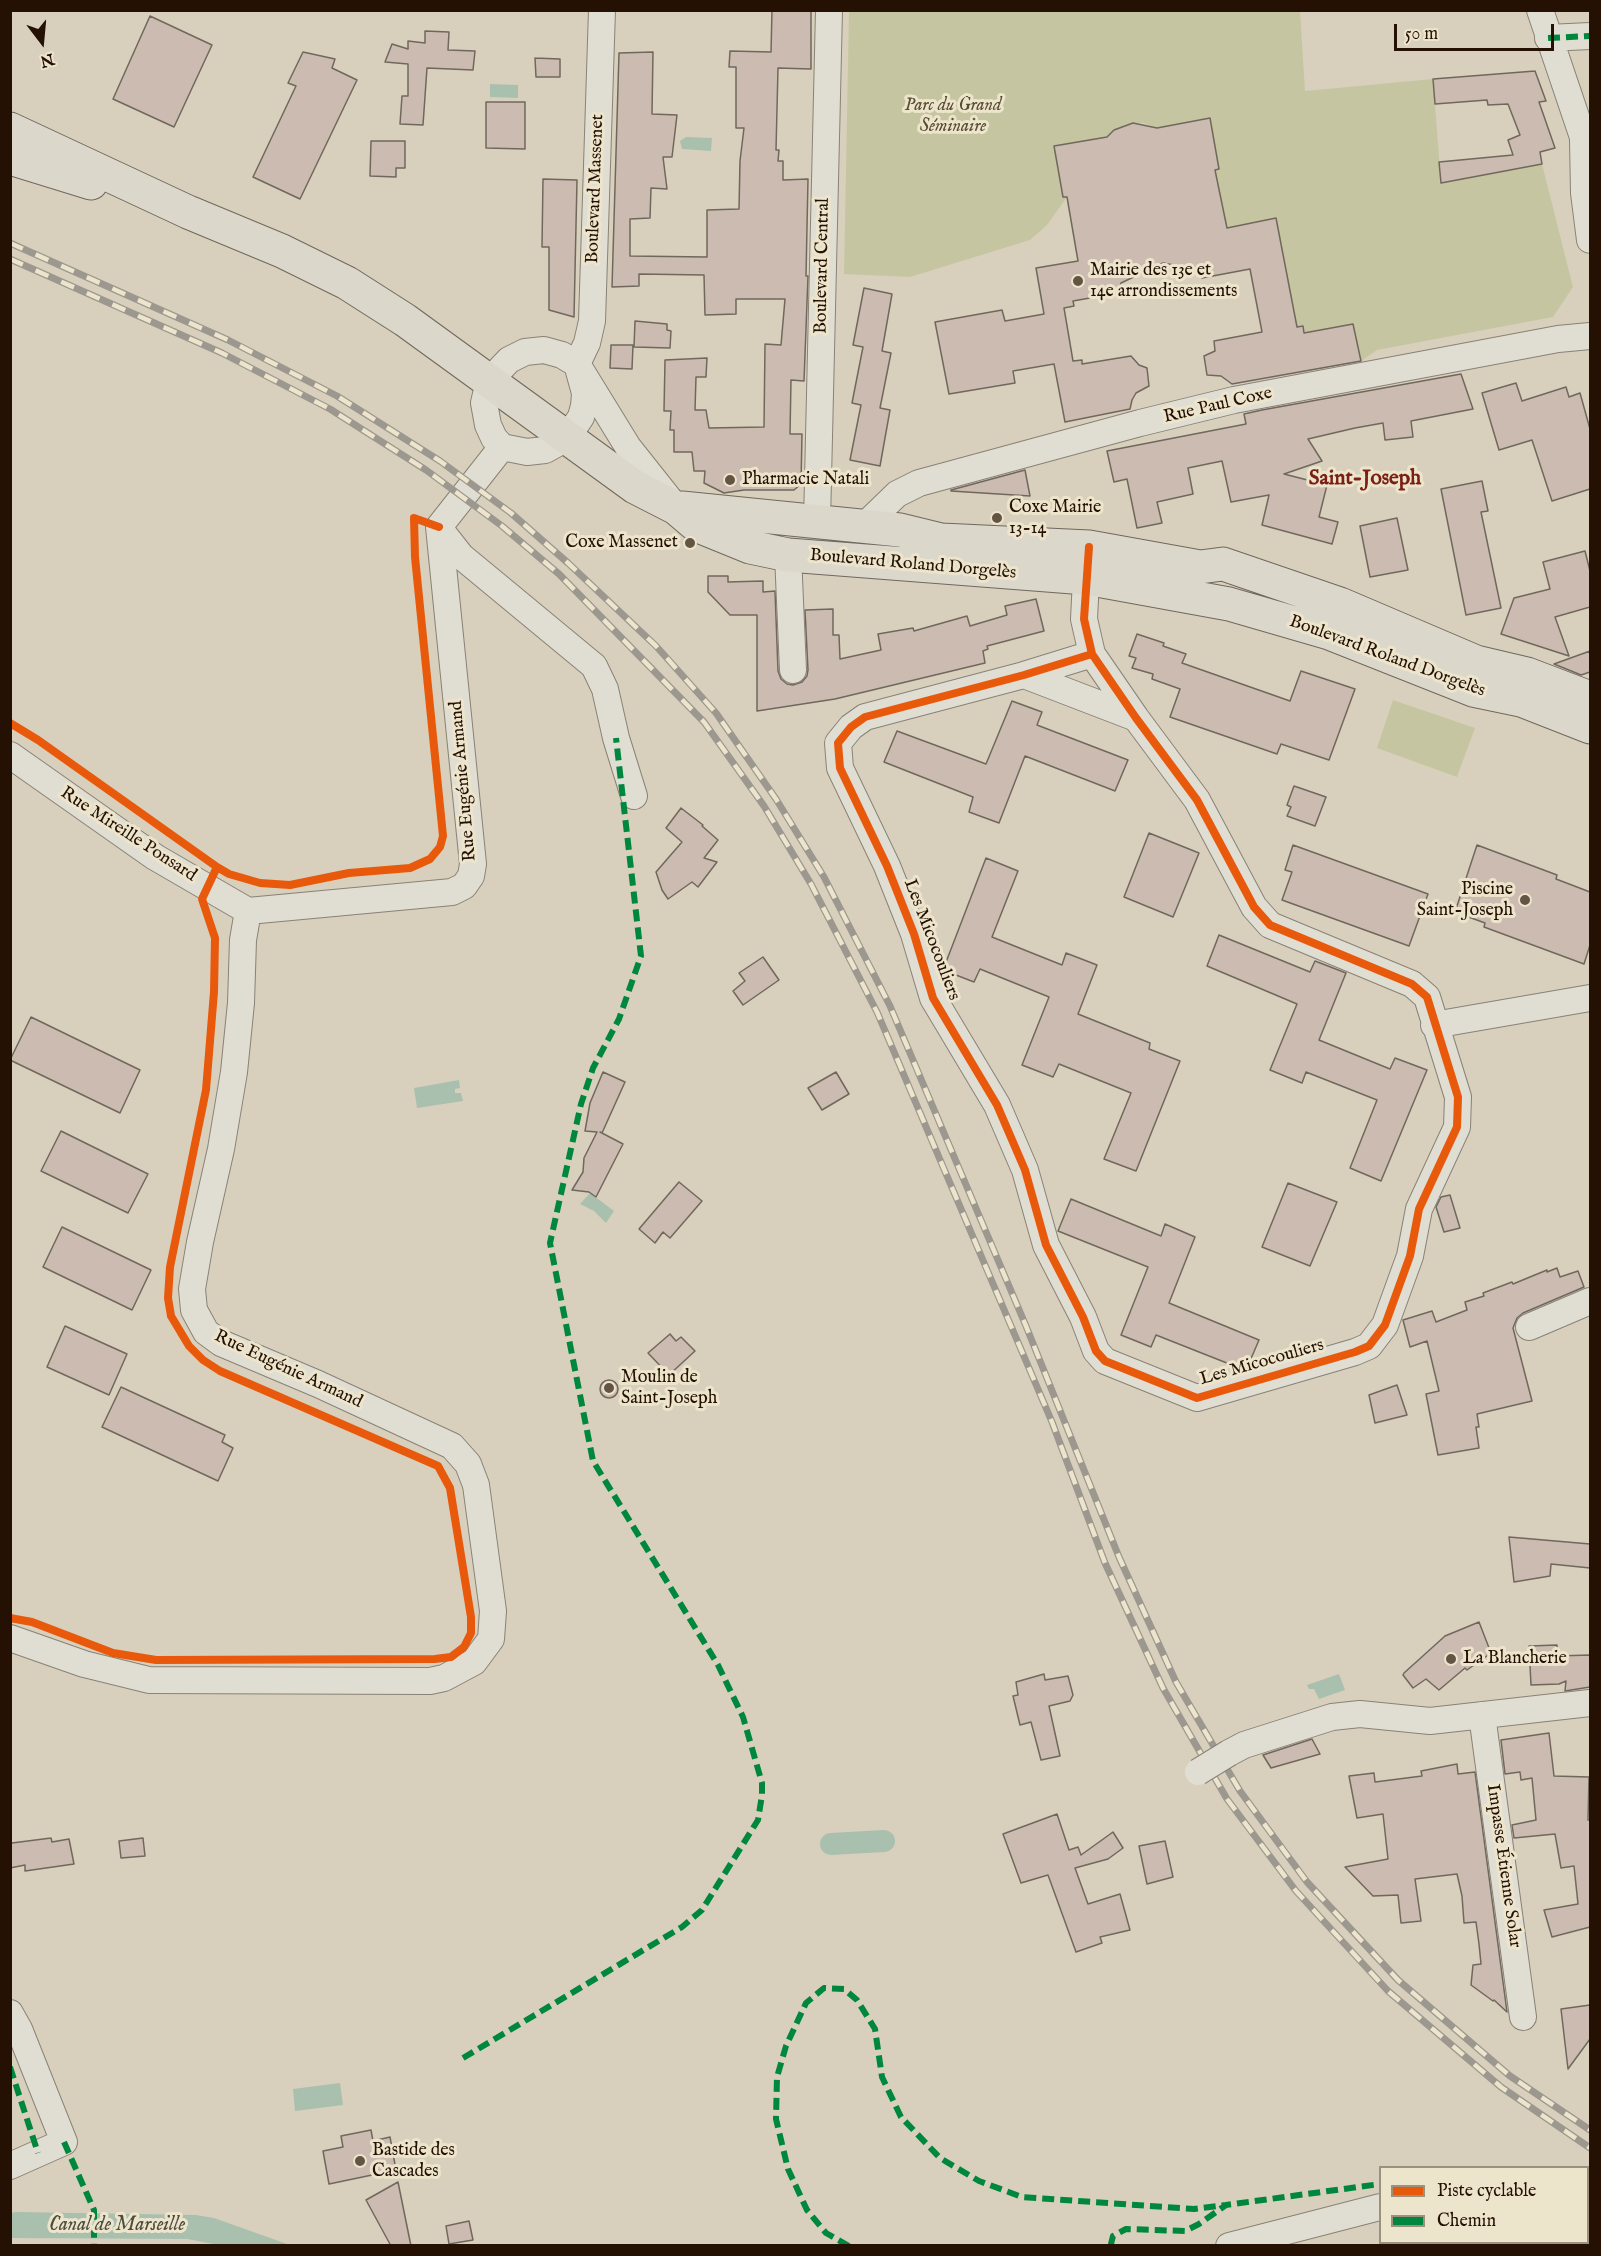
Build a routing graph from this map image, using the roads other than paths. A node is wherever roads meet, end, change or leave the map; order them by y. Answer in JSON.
{"nodes":[{"id":1,"x":602,"y":10,"type":"edge"},
{"id":2,"x":829,"y":10,"type":"edge"},
{"id":3,"x":1540,"y":10,"type":"edge"},
{"id":4,"x":1590,"y":36,"type":"edge"},
{"id":5,"x":1548,"y":38,"type":"junction"},
{"id":6,"x":10,"y":129,"type":"edge"},
{"id":7,"x":1587,"y":149,"type":"edge"},
{"id":8,"x":10,"y":158,"type":"edge"},
{"id":9,"x":188,"y":212,"type":"junction"},
{"id":10,"x":1590,"y":240,"type":"edge"},
{"id":11,"x":1590,"y":336,"type":"edge"},
{"id":12,"x":577,"y":364,"type":"junction"},
{"id":13,"x":489,"y":381,"type":"junction"},
{"id":14,"x":567,"y":438,"type":"junction"},
{"id":15,"x":502,"y":447,"type":"junction"},
{"id":16,"x":676,"y":508,"type":"junction"},
{"id":17,"x":818,"y":522,"type":"junction"},
{"id":18,"x":864,"y":526,"type":"junction"},
{"id":19,"x":439,"y":528,"type":"junction"},
{"id":20,"x":788,"y":555,"type":"junction"},
{"id":21,"x":1087,"y":563,"type":"junction"},
{"id":22,"x":1092,"y":654,"type":"junction"},
{"id":23,"x":793,"y":670,"type":"dead end"},
{"id":24,"x":1024,"y":675,"type":"junction"},
{"id":25,"x":1590,"y":698,"type":"edge"},
{"id":26,"x":1136,"y":718,"type":"junction"},
{"id":27,"x":1590,"y":727,"type":"edge"},
{"id":28,"x":10,"y":755,"type":"edge"},
{"id":29,"x":634,"y":796,"type":"dead end"},
{"id":30,"x":248,"y":911,"type":"junction"},
{"id":31,"x":1590,"y":998,"type":"edge"},
{"id":32,"x":1434,"y":1025,"type":"junction"},
{"id":33,"x":1590,"y":1301,"type":"edge"},
{"id":34,"x":1529,"y":1327,"type":"dead end"},
{"id":35,"x":10,"y":1638,"type":"edge"},
{"id":36,"x":1590,"y":1704,"type":"edge"},
{"id":37,"x":1482,"y":1714,"type":"junction"},
{"id":38,"x":1198,"y":1772,"type":"dead end"},
{"id":39,"x":10,"y":2013,"type":"edge"},
{"id":40,"x":1523,"y":2017,"type":"dead end"},
{"id":41,"x":10,"y":2166,"type":"edge"},
{"id":42,"x":1379,"y":2207,"type":"edge"},
{"id":43,"x":1229,"y":2246,"type":"edge"}],
"edges":[{"from":1,"to":12,"type":"street","name":"Boulevard Massenet"},
{"from":2,"to":17,"type":"street","name":"Boulevard Central"},
{"from":3,"to":5,"type":"street"},
{"from":4,"to":5,"type":"street"},
{"from":5,"to":7,"type":"street"},
{"from":6,"to":9,"type":"main road"},
{"from":7,"to":10,"type":"street"},
{"from":8,"to":9,"type":"main road"},
{"from":9,"to":13,"type":"main road"},
{"from":11,"to":18,"type":"street","name":"Rue Paul Coxe"},
{"from":12,"to":13,"type":"street"},
{"from":12,"to":14,"type":"street"},
{"from":12,"to":16,"type":"street"},
{"from":13,"to":14,"type":"main road"},
{"from":13,"to":15,"type":"street"},
{"from":14,"to":15,"type":"street"},
{"from":14,"to":16,"type":"main road"},
{"from":15,"to":19,"type":"street"},
{"from":16,"to":17,"type":"main road","name":"Boulevard Roland Dorgelès"},
{"from":16,"to":20,"type":"main road","name":"Boulevard Roland Dorgelès"},
{"from":17,"to":18,"type":"main road","name":"Boulevard Roland Dorgelès"},
{"from":18,"to":21,"type":"main road","name":"Boulevard Roland Dorgelès"},
{"from":19,"to":29,"type":"street"},
{"from":19,"to":30,"type":"street","name":"Rue Eugénie Armand"},
{"from":20,"to":21,"type":"main road","name":"Boulevard Roland Dorgelès"},
{"from":20,"to":23,"type":"street"},
{"from":21,"to":22,"type":"street","name":"Les Micocouliers"},
{"from":21,"to":25,"type":"main road","name":"Boulevard Roland Dorgelès"},
{"from":21,"to":27,"type":"main road","name":"Boulevard Roland Dorgelès"},
{"from":22,"to":24,"type":"street","name":"Les Micocouliers"},
{"from":22,"to":26,"type":"street","name":"Les Micocouliers"},
{"from":24,"to":26,"type":"street"},
{"from":24,"to":32,"type":"street","name":"Les Micocouliers"},
{"from":26,"to":32,"type":"street","name":"Les Micocouliers"},
{"from":28,"to":30,"type":"street","name":"Rue Mireille Ponsard"},
{"from":30,"to":35,"type":"street","name":"Rue Eugénie Armand"},
{"from":31,"to":32,"type":"street"},
{"from":33,"to":34,"type":"street"},
{"from":36,"to":37,"type":"street"},
{"from":37,"to":38,"type":"street","bridge":true},
{"from":37,"to":40,"type":"street","name":"Impasse Étienne Solar"},
{"from":39,"to":41,"type":"street"},
{"from":42,"to":43,"type":"street"}]}
